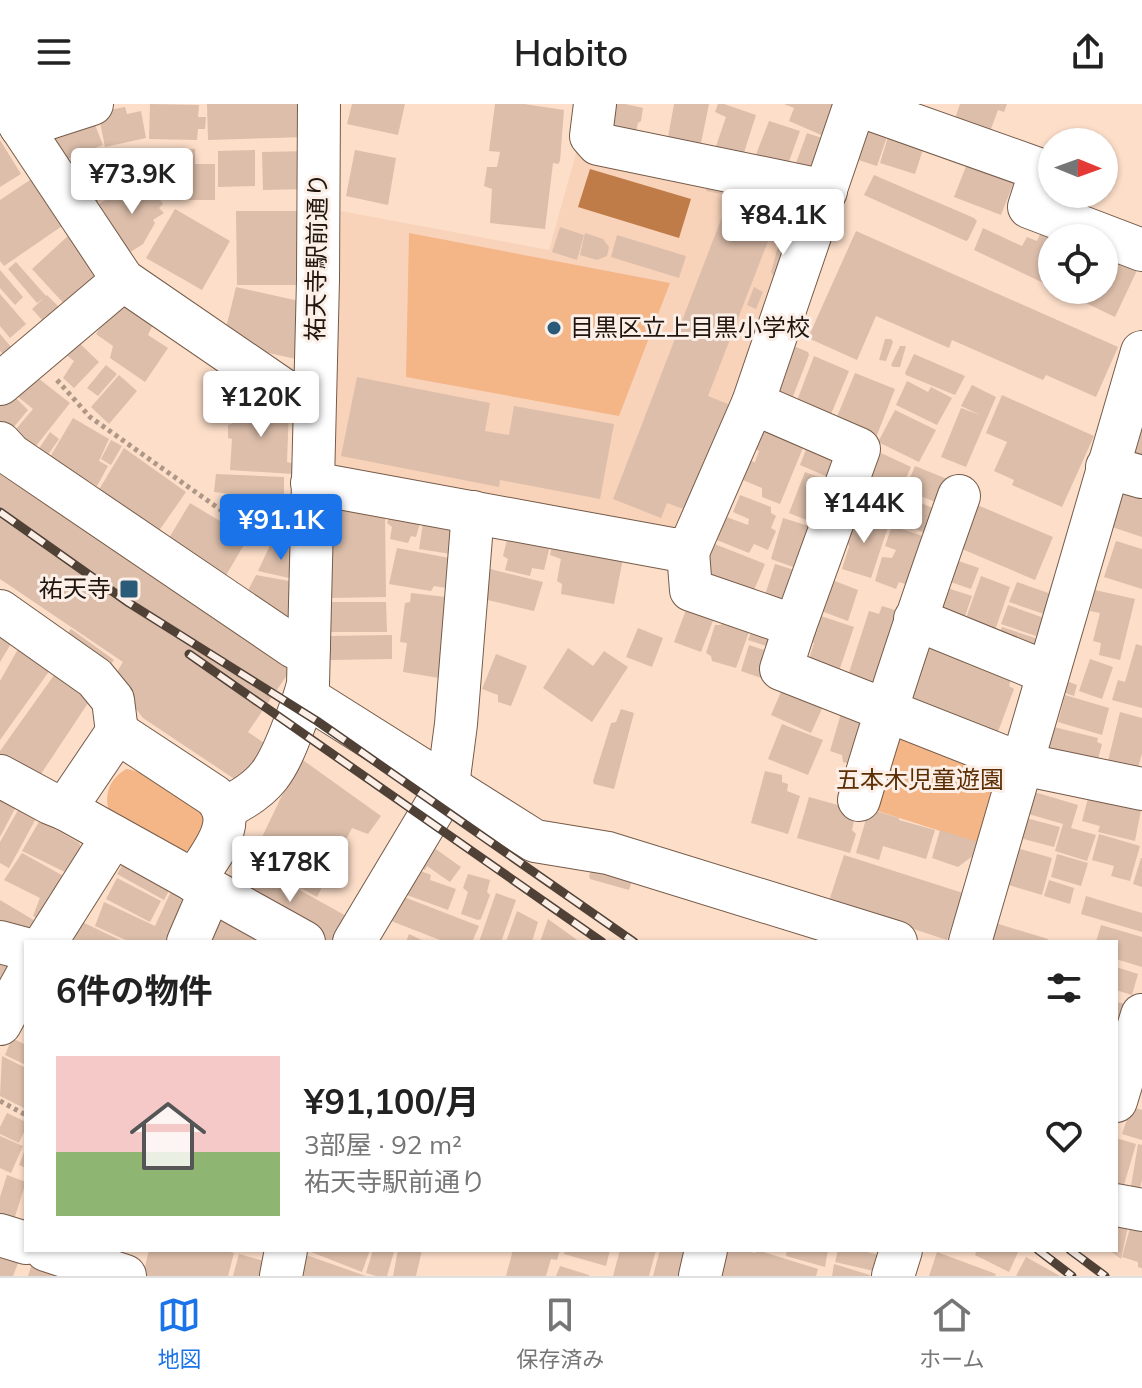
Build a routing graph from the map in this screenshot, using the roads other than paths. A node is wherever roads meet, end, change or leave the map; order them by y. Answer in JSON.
{"nodes":[{"id":1,"x":92,"y":104,"type":"edge"},
{"id":2,"x":319,"y":104,"type":"edge"},
{"id":3,"x":595,"y":104,"type":"edge"},
{"id":4,"x":855,"y":104,"type":"edge"},
{"id":5,"x":13,"y":115,"type":"edge"},
{"id":6,"x":826,"y":191,"type":"junction"},
{"id":7,"x":1142,"y":250,"type":"edge"},
{"id":8,"x":123,"y":280,"type":"junction"},
{"id":9,"x":1142,"y":352,"type":"edge"},
{"id":10,"x":0,"y":384,"type":"edge"},
{"id":11,"x":314,"y":399,"type":"junction"},
{"id":12,"x":753,"y":403,"type":"junction"},
{"id":13,"x":0,"y":443,"type":"edge"},
{"id":14,"x":1125,"y":472,"type":"edge"},
{"id":15,"x":312,"y":483,"type":"junction"},
{"id":16,"x":959,"y":496,"type":"dead end"},
{"id":17,"x":473,"y":512,"type":"junction"},
{"id":18,"x":688,"y":552,"type":"junction"},
{"id":19,"x":0,"y":611,"type":"edge"},
{"id":20,"x":915,"y":619,"type":"junction"},
{"id":21,"x":795,"y":626,"type":"junction"},
{"id":22,"x":309,"y":647,"type":"junction"},
{"id":23,"x":1048,"y":673,"type":"junction"},
{"id":24,"x":305,"y":696,"type":"junction"},
{"id":25,"x":885,"y":710,"type":"junction"},
{"id":26,"x":117,"y":732,"type":"junction"},
{"id":27,"x":1022,"y":764,"type":"junction"},
{"id":28,"x":0,"y":776,"type":"edge"},
{"id":29,"x":448,"y":785,"type":"junction"},
{"id":30,"x":1142,"y":789,"type":"edge"},
{"id":31,"x":859,"y":800,"type":"dead end"},
{"id":32,"x":65,"y":809,"type":"junction"},
{"id":33,"x":223,"y":809,"type":"junction"},
{"id":34,"x":113,"y":836,"type":"junction"},
{"id":35,"x":202,"y":886,"type":"junction"},
{"id":36,"x":47,"y":940,"type":"edge"},
{"id":37,"x":188,"y":940,"type":"edge"},
{"id":38,"x":300,"y":940,"type":"edge"},
{"id":39,"x":355,"y":940,"type":"edge"},
{"id":40,"x":890,"y":940,"type":"edge"},
{"id":41,"x":971,"y":940,"type":"edge"},
{"id":42,"x":0,"y":942,"type":"edge"},
{"id":43,"x":24,"y":948,"type":"edge"},
{"id":44,"x":24,"y":981,"type":"edge"},
{"id":45,"x":1142,"y":1015,"type":"edge"},
{"id":46,"x":0,"y":1024,"type":"edge"},
{"id":47,"x":1118,"y":1094,"type":"edge"},
{"id":48,"x":1118,"y":1205,"type":"edge"},
{"id":49,"x":1142,"y":1210,"type":"edge"},
{"id":50,"x":0,"y":1235,"type":"edge"},
{"id":51,"x":24,"y":1242,"type":"edge"},
{"id":52,"x":52,"y":1252,"type":"edge"},
{"id":53,"x":286,"y":1252,"type":"edge"},
{"id":54,"x":706,"y":1252,"type":"edge"},
{"id":55,"x":900,"y":1252,"type":"edge"},
{"id":56,"x":125,"y":1276,"type":"edge"},
{"id":57,"x":281,"y":1276,"type":"edge"},
{"id":58,"x":700,"y":1276,"type":"edge"},
{"id":59,"x":893,"y":1276,"type":"edge"}],
"edges":[{"from":1,"to":5,"type":"street"},
{"from":2,"to":11,"type":"street","name":"祐天寺駅前通り"},
{"from":3,"to":6,"type":"street"},
{"from":4,"to":6,"type":"street"},
{"from":4,"to":7,"type":"street"},
{"from":5,"to":8,"type":"street"},
{"from":6,"to":12,"type":"street"},
{"from":8,"to":10,"type":"street"},
{"from":8,"to":11,"type":"street"},
{"from":9,"to":14,"type":"street"},
{"from":11,"to":15,"type":"street","name":"祐天寺駅前通り"},
{"from":12,"to":18,"type":"street"},
{"from":12,"to":21,"type":"street"},
{"from":13,"to":22,"type":"street"},
{"from":14,"to":23,"type":"street"},
{"from":15,"to":17,"type":"street"},
{"from":15,"to":22,"type":"street","name":"祐天寺駅前通り"},
{"from":16,"to":20,"type":"street"},
{"from":17,"to":18,"type":"street"},
{"from":17,"to":29,"type":"street"},
{"from":18,"to":21,"type":"street"},
{"from":19,"to":26,"type":"street"},
{"from":20,"to":23,"type":"street"},
{"from":20,"to":25,"type":"street"},
{"from":21,"to":25,"type":"street"},
{"from":22,"to":24,"type":"street","name":"祐天寺駅前通り"},
{"from":23,"to":27,"type":"street"},
{"from":24,"to":29,"type":"street"},
{"from":24,"to":33,"type":"street","name":"祐天寺駅前通り"},
{"from":25,"to":27,"type":"street"},
{"from":25,"to":31,"type":"street"},
{"from":26,"to":32,"type":"street"},
{"from":26,"to":33,"type":"street"},
{"from":27,"to":30,"type":"street"},
{"from":27,"to":41,"type":"street"},
{"from":28,"to":32,"type":"street"},
{"from":29,"to":39,"type":"street"},
{"from":29,"to":40,"type":"street"},
{"from":32,"to":34,"type":"street"},
{"from":33,"to":35,"type":"street"},
{"from":34,"to":35,"type":"street"},
{"from":34,"to":36,"type":"street"},
{"from":35,"to":37,"type":"street"},
{"from":35,"to":38,"type":"street"},
{"from":42,"to":43,"type":"street"},
{"from":44,"to":46,"type":"street"},
{"from":45,"to":47,"type":"street"},
{"from":48,"to":49,"type":"street"},
{"from":50,"to":51,"type":"street"},
{"from":52,"to":56,"type":"street"},
{"from":53,"to":57,"type":"street"},
{"from":54,"to":58,"type":"street"},
{"from":55,"to":59,"type":"street"}]}
